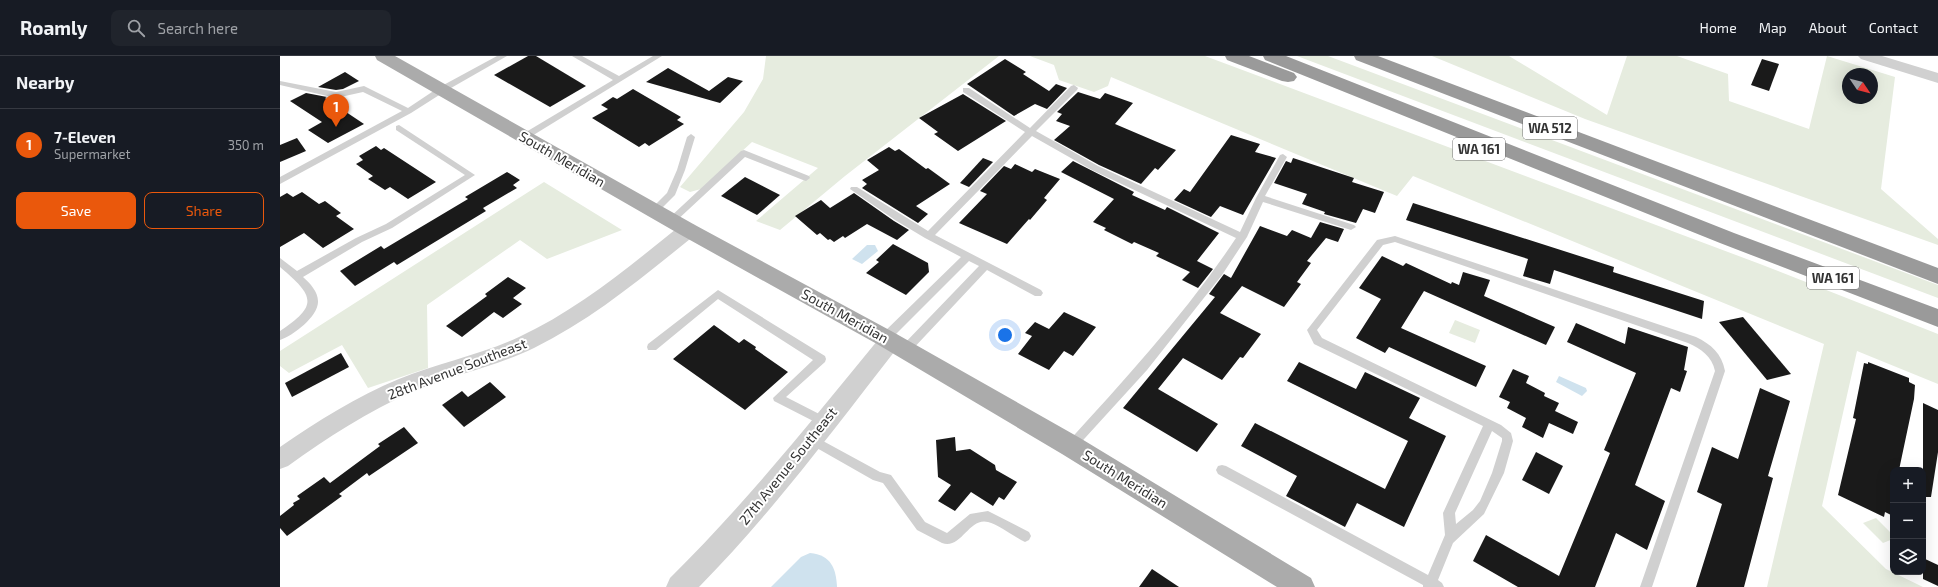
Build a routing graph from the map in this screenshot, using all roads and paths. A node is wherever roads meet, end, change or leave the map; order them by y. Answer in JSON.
{"nodes":[{"id":1,"x":383,"y":56,"type":"edge"},
{"id":2,"x":503,"y":56,"type":"edge"},
{"id":3,"x":576,"y":56,"type":"edge"},
{"id":4,"x":658,"y":56,"type":"edge"},
{"id":5,"x":1233,"y":56,"type":"edge"},
{"id":6,"x":1271,"y":56,"type":"edge"},
{"id":7,"x":1362,"y":56,"type":"edge"},
{"id":8,"x":1403,"y":56,"type":"edge"},
{"id":9,"x":1866,"y":56,"type":"edge"},
{"id":10,"x":1938,"y":78,"type":"edge"},
{"id":11,"x":619,"y":80,"type":"junction"},
{"id":12,"x":280,"y":83,"type":"edge"},
{"id":13,"x":1074,"y":88,"type":"dead end"},
{"id":14,"x":441,"y":90,"type":"junction"},
{"id":15,"x":966,"y":90,"type":"dead end"},
{"id":16,"x":408,"y":112,"type":"junction"},
{"id":17,"x":399,"y":128,"type":"dead end"},
{"id":18,"x":1031,"y":132,"type":"junction"},
{"id":19,"x":524,"y":137,"type":"junction"},
{"id":20,"x":691,"y":137,"type":"dead end"},
{"id":21,"x":1283,"y":156,"type":"dead end"},
{"id":22,"x":806,"y":178,"type":"dead end"},
{"id":23,"x":280,"y":181,"type":"edge"},
{"id":24,"x":854,"y":189,"type":"dead end"},
{"id":25,"x":1260,"y":198,"type":"junction"},
{"id":26,"x":1739,"y":200,"type":"junction"},
{"id":27,"x":671,"y":221,"type":"junction"},
{"id":28,"x":1351,"y":227,"type":"dead end"},
{"id":29,"x":928,"y":236,"type":"junction"},
{"id":30,"x":1242,"y":237,"type":"junction"},
{"id":31,"x":1727,"y":238,"type":"junction"},
{"id":32,"x":968,"y":256,"type":"junction"},
{"id":33,"x":280,"y":262,"type":"edge"},
{"id":34,"x":986,"y":265,"type":"junction"},
{"id":35,"x":297,"y":276,"type":"junction"},
{"id":36,"x":1938,"y":276,"type":"edge"},
{"id":37,"x":1038,"y":293,"type":"dead end"},
{"id":38,"x":1938,"y":318,"type":"edge"},
{"id":39,"x":280,"y":336,"type":"edge"},
{"id":40,"x":894,"y":342,"type":"junction"},
{"id":41,"x":652,"y":347,"type":"dead end"},
{"id":42,"x":1489,"y":424,"type":"junction"},
{"id":43,"x":818,"y":431,"type":"junction"},
{"id":44,"x":1071,"y":446,"type":"junction"},
{"id":45,"x":280,"y":459,"type":"edge"},
{"id":46,"x":1222,"y":470,"type":"dead end"},
{"id":47,"x":1451,"y":535,"type":"junction"},
{"id":48,"x":1025,"y":536,"type":"dead end"},
{"id":49,"x":1433,"y":586,"type":"edge"},
{"id":50,"x":680,"y":587,"type":"edge"},
{"id":51,"x":1301,"y":587,"type":"edge"},
{"id":52,"x":1646,"y":587,"type":"edge"}],
"edges":[{"from":1,"to":14,"type":"main road","name":"South Meridian"},
{"from":2,"to":14,"type":"lane"},
{"from":3,"to":11,"type":"lane"},
{"from":4,"to":11,"type":"lane"},
{"from":5,"to":31,"type":"highway","number":"WA 161"},
{"from":6,"to":31,"type":"highway","number":"WA 512"},
{"from":7,"to":26,"type":"highway","number":"WA 512"},
{"from":8,"to":26,"type":"highway","number":"WA 161"},
{"from":9,"to":10,"type":"street"},
{"from":11,"to":19,"type":"lane"},
{"from":12,"to":16,"type":"lane"},
{"from":13,"to":18,"type":"lane"},
{"from":14,"to":16,"type":"lane"},
{"from":14,"to":19,"type":"main road","name":"South Meridian"},
{"from":15,"to":18,"type":"lane"},
{"from":16,"to":23,"type":"lane"},
{"from":17,"to":35,"type":"lane"},
{"from":18,"to":29,"type":"lane"},
{"from":18,"to":30,"type":"lane"},
{"from":19,"to":27,"type":"main road","name":"South Meridian"},
{"from":20,"to":27,"type":"lane"},
{"from":21,"to":25,"type":"lane"},
{"from":22,"to":27,"type":"lane"},
{"from":24,"to":29,"type":"lane"},
{"from":25,"to":28,"type":"lane"},
{"from":25,"to":30,"type":"lane"},
{"from":26,"to":36,"type":"highway","number":"WA 161"},
{"from":27,"to":40,"type":"main road","name":"South Meridian"},
{"from":27,"to":45,"type":"street","name":"28th Avenue Southeast"},
{"from":29,"to":32,"type":"lane"},
{"from":30,"to":44,"type":"lane"},
{"from":31,"to":38,"type":"highway","number":"WA 161"},
{"from":32,"to":34,"type":"lane"},
{"from":32,"to":40,"type":"lane"},
{"from":33,"to":35,"type":"lane"},
{"from":34,"to":37,"type":"lane"},
{"from":34,"to":40,"type":"lane"},
{"from":35,"to":39,"type":"lane"},
{"from":40,"to":43,"type":"street","name":"27th Avenue Southeast"},
{"from":40,"to":44,"type":"main road","name":"South Meridian"},
{"from":41,"to":43,"type":"lane"},
{"from":42,"to":47,"type":"lane"},
{"from":42,"to":47,"type":"lane"},
{"from":42,"to":52,"type":"lane"},
{"from":43,"to":48,"type":"lane"},
{"from":43,"to":50,"type":"street","name":"27th Avenue Southeast"},
{"from":44,"to":51,"type":"main road","name":"South Meridian"},
{"from":46,"to":49,"type":"lane"},
{"from":47,"to":49,"type":"lane"}]}
